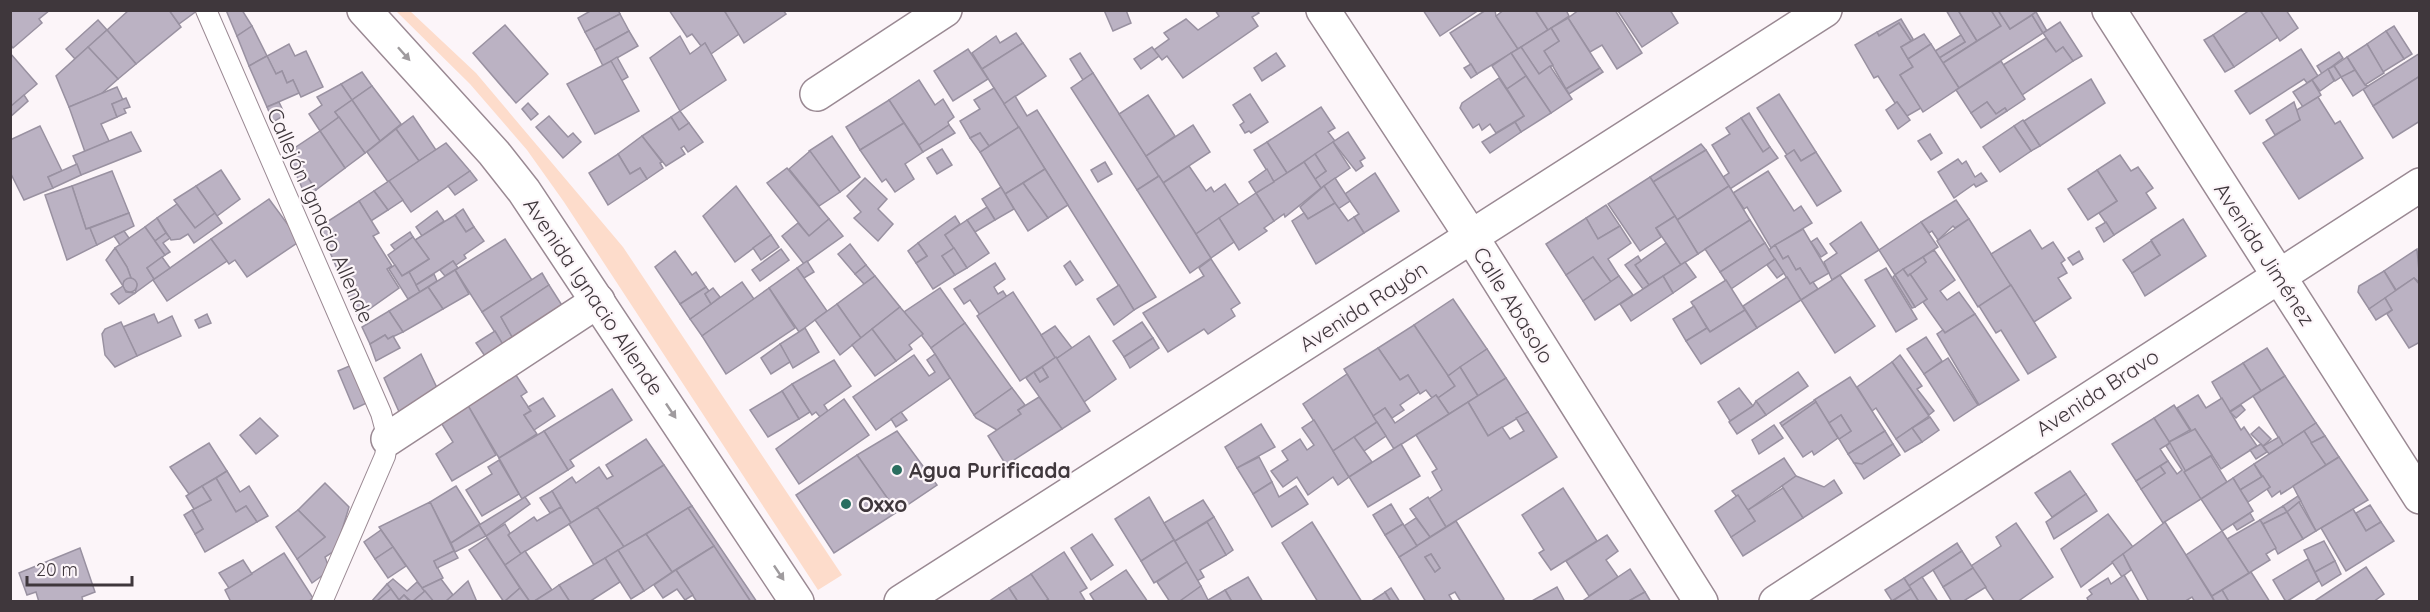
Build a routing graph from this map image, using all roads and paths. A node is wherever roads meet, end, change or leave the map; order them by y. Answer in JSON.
{"nodes":[{"id":1,"x":206,"y":10,"type":"edge"},
{"id":2,"x":364,"y":10,"type":"edge"},
{"id":3,"x":945,"y":10,"type":"edge"},
{"id":4,"x":1323,"y":10,"type":"edge"},
{"id":5,"x":1825,"y":10,"type":"edge"},
{"id":6,"x":2109,"y":10,"type":"edge"},
{"id":7,"x":817,"y":94,"type":"dead end"},
{"id":8,"x":2420,"y":185,"type":"edge"},
{"id":9,"x":1471,"y":236,"type":"junction"},
{"id":10,"x":2278,"y":274,"type":"junction"},
{"id":11,"x":598,"y":301,"type":"junction"},
{"id":12,"x":388,"y":439,"type":"junction"},
{"id":13,"x":2420,"y":497,"type":"edge"},
{"id":14,"x":322,"y":602,"type":"edge"},
{"id":15,"x":797,"y":602,"type":"edge"},
{"id":16,"x":901,"y":602,"type":"edge"},
{"id":17,"x":1701,"y":602,"type":"edge"},
{"id":18,"x":1776,"y":602,"type":"edge"}],
"edges":[{"from":1,"to":12,"type":"lane","name":"Callejón Ignacio Allende"},
{"from":2,"to":11,"type":"street","name":"Avenida Ignacio Allende","one_way":true},
{"from":3,"to":7,"type":"street"},
{"from":4,"to":9,"type":"street","name":"Calle Abasolo"},
{"from":5,"to":9,"type":"street","name":"Avenida Rayón"},
{"from":6,"to":10,"type":"street","name":"Avenida Jiménez"},
{"from":8,"to":10,"type":"street","name":"Avenida Bravo"},
{"from":9,"to":16,"type":"street","name":"Avenida Rayón"},
{"from":9,"to":17,"type":"street","name":"Calle Abasolo"},
{"from":10,"to":13,"type":"street","name":"Avenida Jiménez"},
{"from":10,"to":18,"type":"street","name":"Avenida Bravo"},
{"from":11,"to":12,"type":"street"},
{"from":11,"to":15,"type":"street","name":"Avenida Ignacio Allende","one_way":true},
{"from":12,"to":14,"type":"lane"}]}
